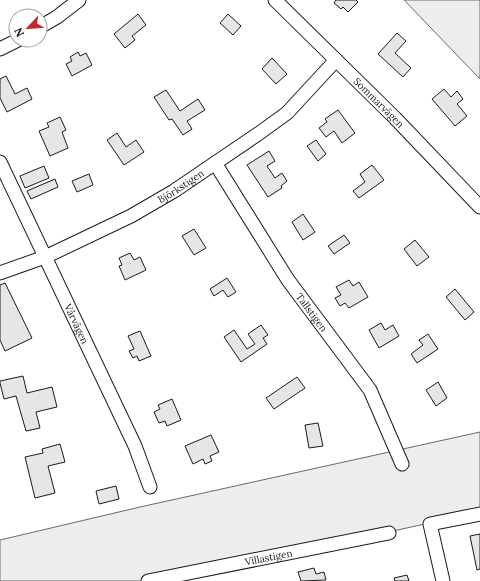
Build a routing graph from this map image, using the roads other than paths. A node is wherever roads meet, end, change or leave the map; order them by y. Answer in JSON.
{"nodes":[{"id":1,"x":79,"y":0,"type":"edge"},
{"id":2,"x":275,"y":0,"type":"edge"},
{"id":3,"x":48,"y":22,"type":"edge"},
{"id":4,"x":336,"y":60,"type":"junction"},
{"id":5,"x":0,"y":162,"type":"edge"},
{"id":6,"x":215,"y":163,"type":"junction"},
{"id":7,"x":480,"y":207,"type":"edge"},
{"id":8,"x":45,"y":257,"type":"junction"},
{"id":9,"x":0,"y":273,"type":"edge"},
{"id":10,"x":402,"y":464,"type":"dead end"},
{"id":11,"x":150,"y":487,"type":"dead end"},
{"id":12,"x":480,"y":514,"type":"edge"},
{"id":13,"x":389,"y":533,"type":"dead end"},
{"id":14,"x":168,"y":579,"type":"edge"},
{"id":15,"x":148,"y":581,"type":"edge"},
{"id":16,"x":443,"y":581,"type":"edge"}],
"edges":[{"from":1,"to":3,"type":"street"},
{"from":2,"to":4,"type":"street","name":"Sommarvägen"},
{"from":4,"to":6,"type":"street","name":"Björkstigen"},
{"from":4,"to":7,"type":"street","name":"Sommarvägen"},
{"from":5,"to":8,"type":"street","name":"Vårvägen"},
{"from":6,"to":8,"type":"street","name":"Björkstigen"},
{"from":6,"to":10,"type":"street","name":"Tallstigen"},
{"from":8,"to":9,"type":"street","name":"Björkstigen"},
{"from":8,"to":11,"type":"street","name":"Vårvägen"},
{"from":12,"to":16,"type":"street"},
{"from":13,"to":14,"type":"street","name":"Villastigen"},
{"from":14,"to":15,"type":"street","name":"Villastigen"}]}
